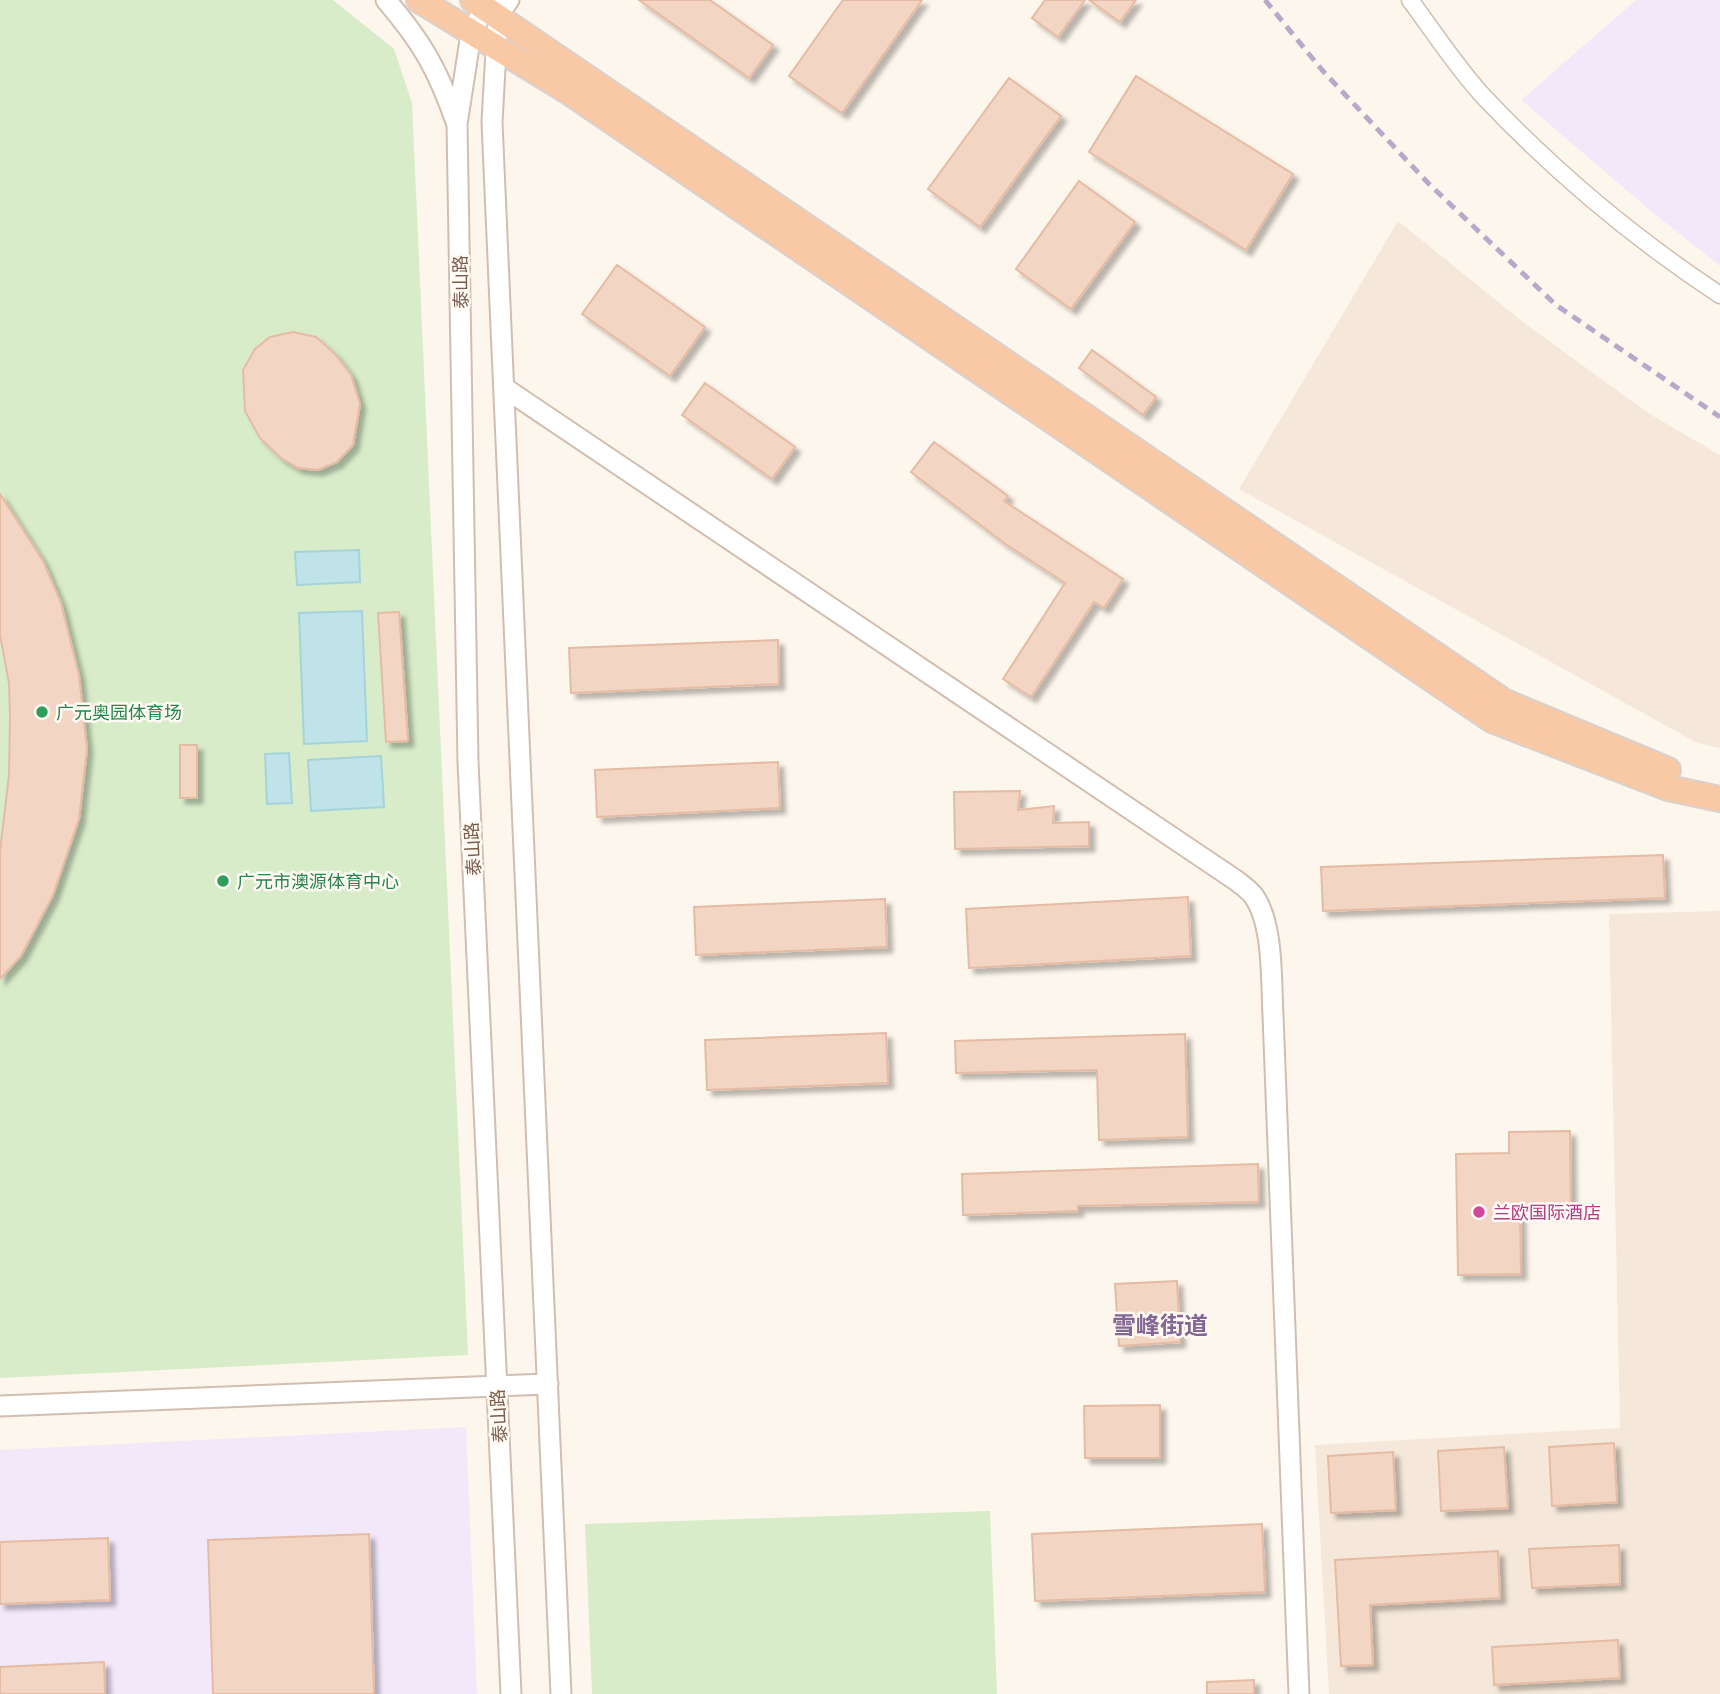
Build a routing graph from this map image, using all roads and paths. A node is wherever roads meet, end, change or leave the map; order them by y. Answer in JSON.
{"nodes":[{"id":1,"x":372,"y":0,"type":"edge"},
{"id":2,"x":419,"y":0,"type":"edge"},
{"id":3,"x":1410,"y":0,"type":"edge"},
{"id":4,"x":490,"y":5,"type":"edge"},
{"id":5,"x":392,"y":7,"type":"edge"},
{"id":6,"x":471,"y":34,"type":"junction"},
{"id":7,"x":494,"y":48,"type":"junction"},
{"id":8,"x":457,"y":124,"type":"junction"},
{"id":9,"x":1720,"y":295,"type":"edge"},
{"id":10,"x":506,"y":389,"type":"junction"},
{"id":11,"x":1720,"y":782,"type":"edge"},
{"id":12,"x":1720,"y":799,"type":"edge"},
{"id":13,"x":548,"y":1384,"type":"junction"},
{"id":14,"x":497,"y":1386,"type":"junction"},
{"id":15,"x":0,"y":1406,"type":"edge"},
{"id":16,"x":511,"y":1694,"type":"edge"},
{"id":17,"x":561,"y":1694,"type":"edge"},
{"id":18,"x":1299,"y":1694,"type":"edge"}],
"edges":[{"from":1,"to":5,"type":"street"},
{"from":2,"to":6,"type":"highway"},
{"from":3,"to":9,"type":"street"},
{"from":4,"to":6,"type":"street","name":"泰山路"},
{"from":4,"to":7,"type":"street"},
{"from":4,"to":11,"type":"highway"},
{"from":5,"to":8,"type":"street"},
{"from":6,"to":7,"type":"highway"},
{"from":6,"to":8,"type":"street","name":"泰山路"},
{"from":7,"to":10,"type":"street"},
{"from":7,"to":12,"type":"highway"},
{"from":8,"to":14,"type":"street","name":"泰山路"},
{"from":10,"to":13,"type":"street"},
{"from":10,"to":18,"type":"street"},
{"from":13,"to":14,"type":"street"},
{"from":13,"to":17,"type":"street"},
{"from":14,"to":15,"type":"street"},
{"from":14,"to":16,"type":"street","name":"泰山路"}]}
